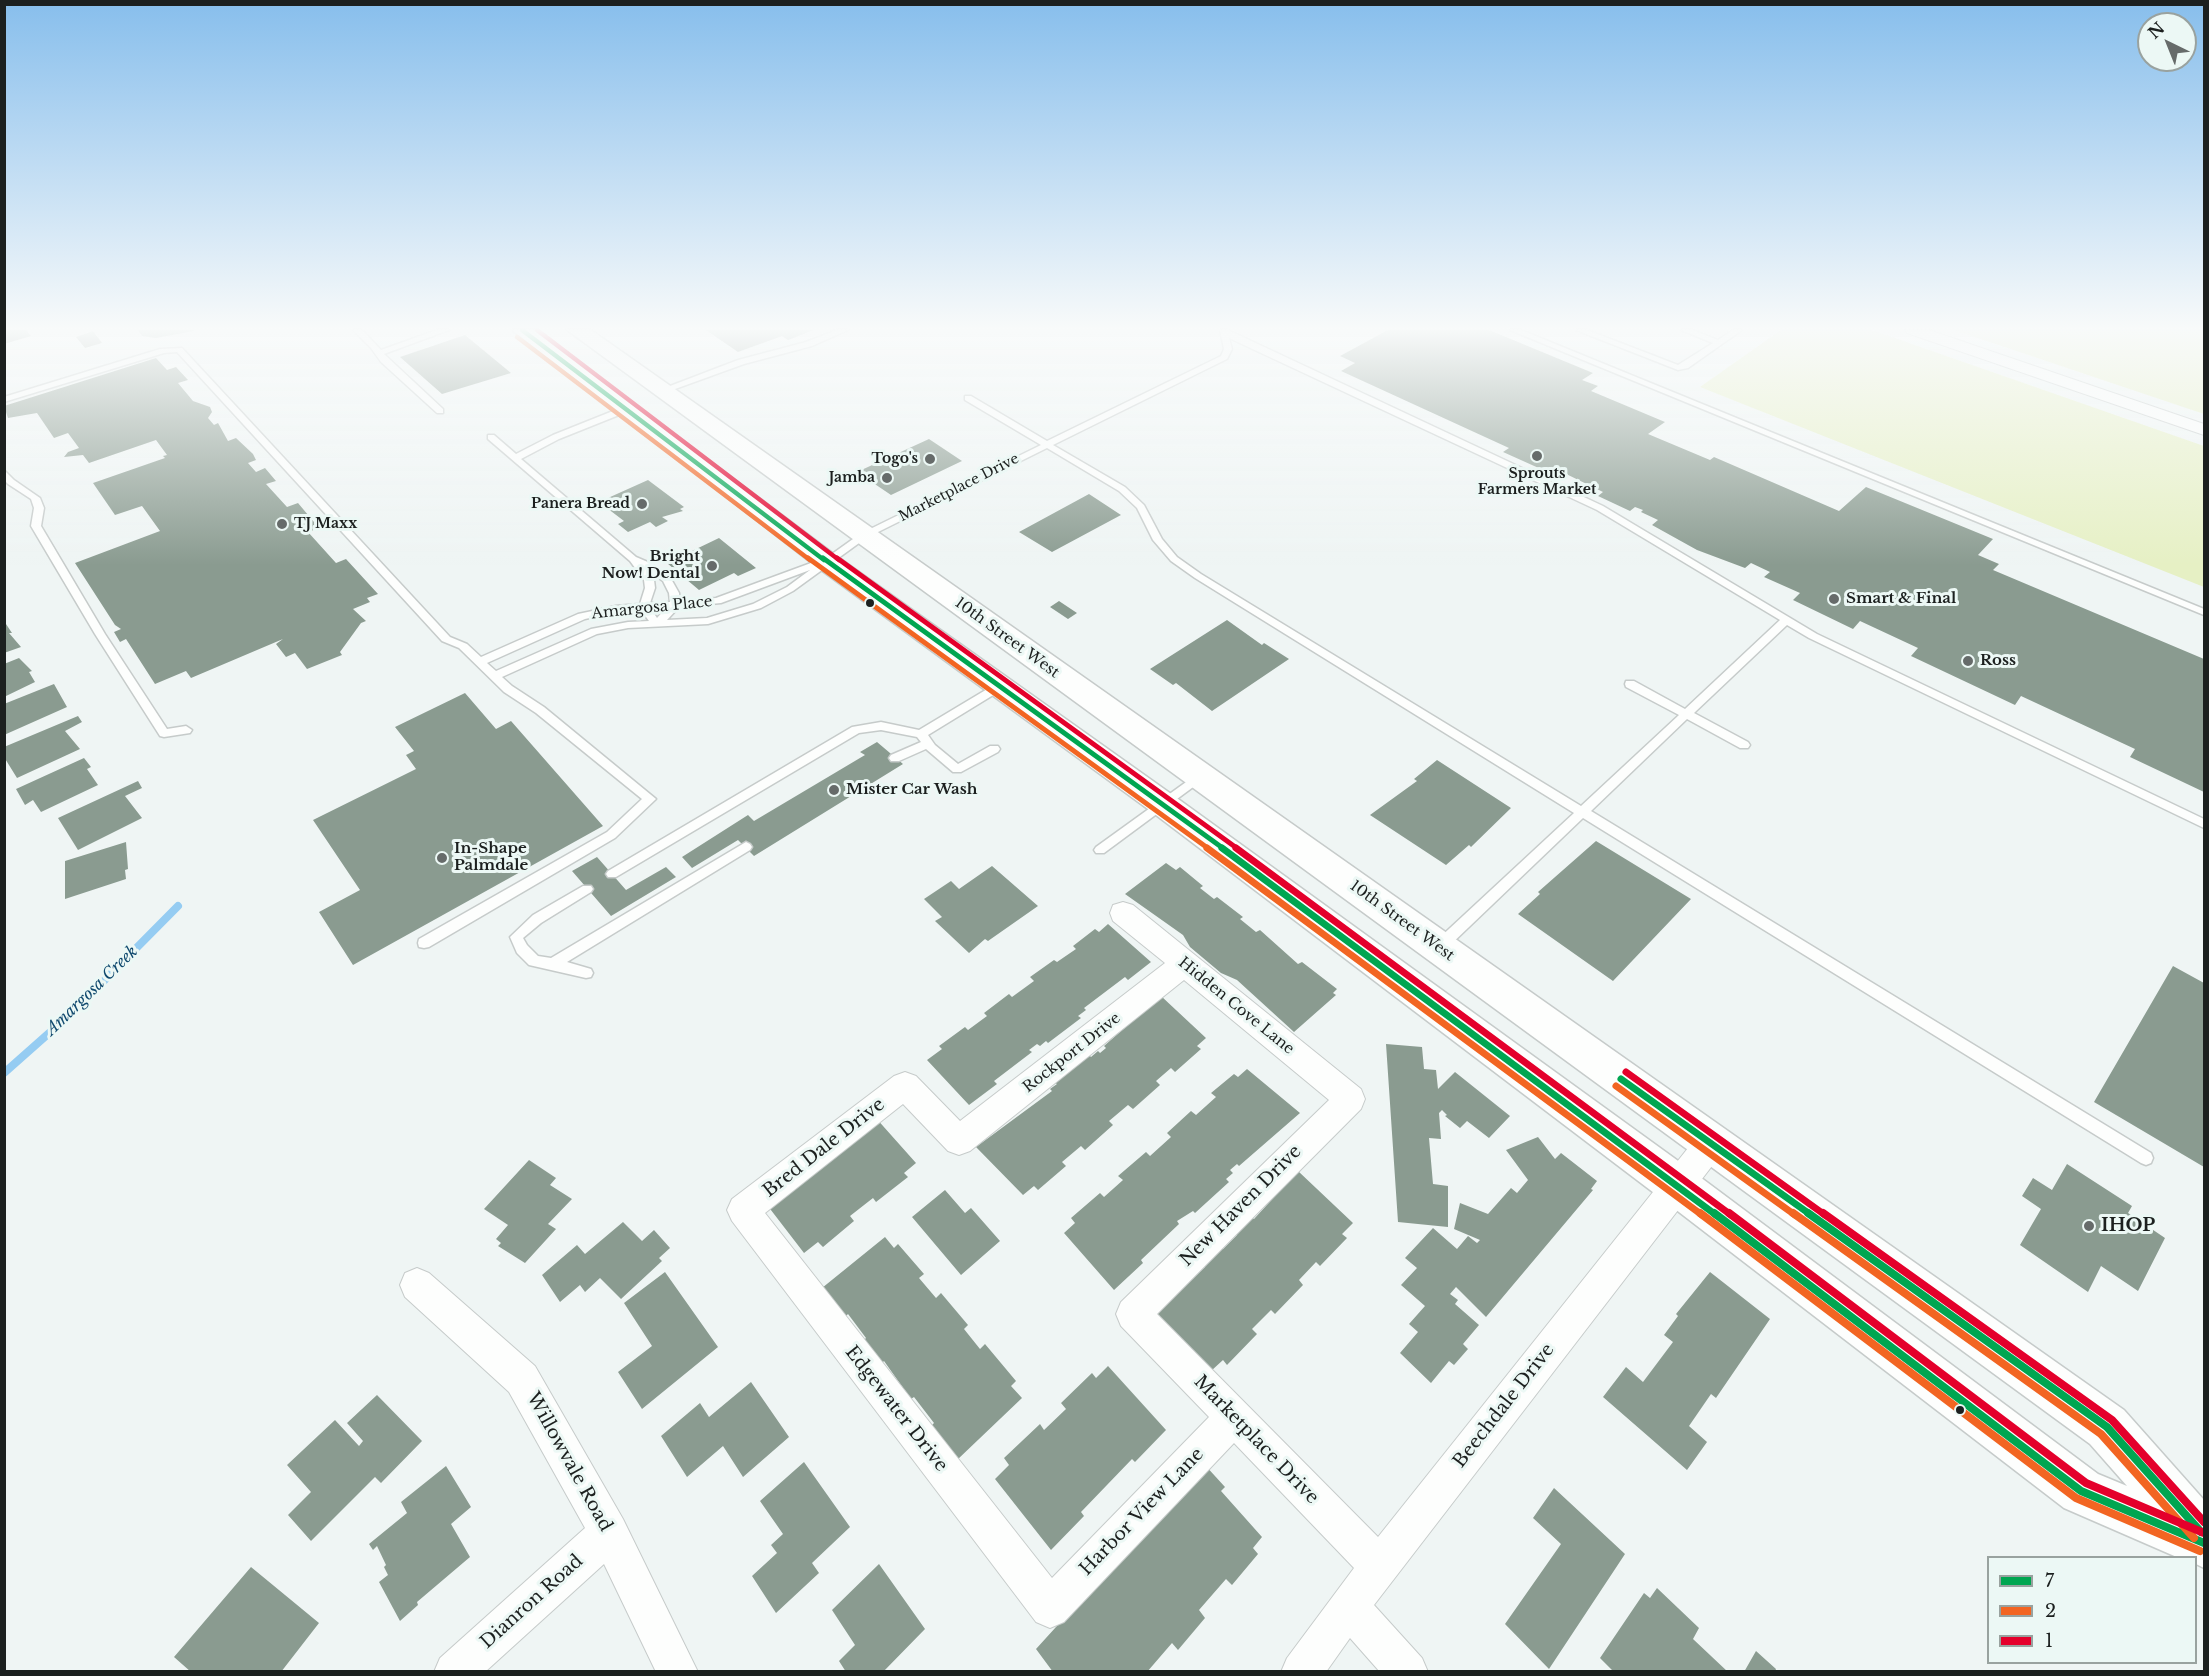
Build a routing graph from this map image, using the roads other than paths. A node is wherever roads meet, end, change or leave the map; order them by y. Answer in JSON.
{"nodes":[{"id":1,"x":233,"y":408,"type":"edge"},
{"id":2,"x":437,"y":408,"type":"edge"},
{"id":3,"x":685,"y":408,"type":"edge"},
{"id":4,"x":985,"y":408,"type":"edge"},
{"id":5,"x":1120,"y":408,"type":"edge"},
{"id":6,"x":1386,"y":408,"type":"edge"},
{"id":7,"x":1706,"y":408,"type":"edge"},
{"id":8,"x":2141,"y":408,"type":"edge"},
{"id":9,"x":626,"y":409,"type":"junction"},
{"id":10,"x":440,"y":411,"type":"dead end"},
{"id":11,"x":2205,"y":430,"type":"edge"},
{"id":12,"x":491,"y":437,"type":"dead end"},
{"id":13,"x":1046,"y":445,"type":"junction"},
{"id":14,"x":750,"y":455,"type":"junction"},
{"id":15,"x":516,"y":458,"type":"junction"},
{"id":16,"x":4,"y":473,"type":"edge"},
{"id":17,"x":863,"y":536,"type":"junction"},
{"id":18,"x":633,"y":559,"type":"junction"},
{"id":19,"x":826,"y":561,"type":"junction"},
{"id":20,"x":675,"y":605,"type":"junction"},
{"id":21,"x":644,"y":607,"type":"junction"},
{"id":22,"x":2205,"y":612,"type":"edge"},
{"id":23,"x":1785,"y":621,"type":"junction"},
{"id":24,"x":657,"y":624,"type":"junction"},
{"id":25,"x":481,"y":661,"type":"junction"},
{"id":26,"x":495,"y":676,"type":"junction"},
{"id":27,"x":1630,"y":684,"type":"dead end"},
{"id":28,"x":999,"y":686,"type":"junction"},
{"id":29,"x":1686,"y":714,"type":"junction"},
{"id":30,"x":186,"y":730,"type":"dead end"},
{"id":31,"x":924,"y":738,"type":"junction"},
{"id":32,"x":1744,"y":745,"type":"dead end"},
{"id":33,"x":994,"y":749,"type":"dead end"},
{"id":34,"x":895,"y":758,"type":"dead end"},
{"id":35,"x":1200,"y":776,"type":"junction"},
{"id":36,"x":1164,"y":804,"type":"junction"},
{"id":37,"x":1582,"y":811,"type":"junction"},
{"id":38,"x":2205,"y":824,"type":"edge"},
{"id":39,"x":746,"y":847,"type":"dead end"},
{"id":40,"x":1100,"y":850,"type":"dead end"},
{"id":41,"x":612,"y":874,"type":"dead end"},
{"id":42,"x":587,"y":889,"type":"dead end"},
{"id":43,"x":1123,"y":913,"type":"dead end"},
{"id":44,"x":424,"y":943,"type":"dead end"},
{"id":45,"x":1439,"y":948,"type":"junction"},
{"id":46,"x":553,"y":964,"type":"junction"},
{"id":47,"x":1184,"y":964,"type":"junction"},
{"id":48,"x":586,"y":973,"type":"dead end"},
{"id":49,"x":905,"y":1085,"type":"joint"},
{"id":50,"x":1350,"y":1099,"type":"joint"},
{"id":51,"x":1711,"y":1143,"type":"junction"},
{"id":52,"x":2146,"y":1158,"type":"dead end"},
{"id":53,"x":1677,"y":1185,"type":"junction"},
{"id":54,"x":743,"y":1210,"type":"joint"},
{"id":55,"x":417,"y":1285,"type":"dead end"},
{"id":56,"x":1132,"y":1314,"type":"joint"},
{"id":57,"x":1234,"y":1417,"type":"junction"},
{"id":58,"x":609,"y":1533,"type":"junction"},
{"id":59,"x":2205,"y":1537,"type":"edge"},
{"id":60,"x":2205,"y":1543,"type":"edge"},
{"id":61,"x":1379,"y":1566,"type":"junction"},
{"id":62,"x":1349,"y":1607,"type":"junction"},
{"id":63,"x":1050,"y":1608,"type":"joint"},
{"id":64,"x":454,"y":1671,"type":"edge"},
{"id":65,"x":678,"y":1671,"type":"edge"},
{"id":66,"x":1300,"y":1671,"type":"edge"},
{"id":67,"x":1408,"y":1671,"type":"edge"}],
"edges":[{"from":1,"to":25,"type":"lane"},
{"from":2,"to":10,"type":"lane"},
{"from":3,"to":14,"type":"main road","name":"10th Street West"},
{"from":4,"to":13,"type":"lane"},
{"from":5,"to":13,"type":"lane","name":"Marketplace Drive"},
{"from":6,"to":23,"type":"lane"},
{"from":7,"to":22,"type":"lane"},
{"from":8,"to":11,"type":"street"},
{"from":9,"to":14,"type":"main road"},
{"from":9,"to":15,"type":"lane"},
{"from":9,"to":19,"type":"main road"},
{"from":12,"to":15,"type":"lane"},
{"from":13,"to":17,"type":"lane","name":"Marketplace Drive"},
{"from":13,"to":37,"type":"lane"},
{"from":14,"to":17,"type":"main road","name":"10th Street West"},
{"from":15,"to":18,"type":"lane"},
{"from":16,"to":30,"type":"lane"},
{"from":17,"to":19,"type":"lane","name":"Amargosa Place"},
{"from":17,"to":35,"type":"main road","name":"10th Street West"},
{"from":18,"to":20,"type":"lane"},
{"from":18,"to":21,"type":"lane"},
{"from":19,"to":20,"type":"lane","name":"Amargosa Place"},
{"from":19,"to":24,"type":"lane","name":"Amargosa Place"},
{"from":19,"to":28,"type":"main road"},
{"from":20,"to":21,"type":"lane","name":"Amargosa Place"},
{"from":20,"to":24,"type":"lane"},
{"from":21,"to":24,"type":"lane"},
{"from":21,"to":25,"type":"lane","name":"Amargosa Place"},
{"from":23,"to":29,"type":"lane"},
{"from":23,"to":38,"type":"lane"},
{"from":24,"to":26,"type":"lane","name":"Amargosa Place"},
{"from":25,"to":26,"type":"lane"},
{"from":26,"to":44,"type":"lane"},
{"from":27,"to":29,"type":"lane"},
{"from":28,"to":31,"type":"lane"},
{"from":28,"to":36,"type":"main road"},
{"from":29,"to":32,"type":"lane"},
{"from":29,"to":37,"type":"lane"},
{"from":31,"to":33,"type":"lane"},
{"from":31,"to":34,"type":"lane"},
{"from":31,"to":41,"type":"lane"},
{"from":35,"to":36,"type":"lane"},
{"from":35,"to":45,"type":"main road","name":"10th Street West"},
{"from":36,"to":40,"type":"lane"},
{"from":36,"to":53,"type":"main road"},
{"from":37,"to":45,"type":"lane"},
{"from":37,"to":52,"type":"lane"},
{"from":39,"to":46,"type":"lane"},
{"from":42,"to":46,"type":"lane"},
{"from":43,"to":47,"type":"street","name":"Hidden Cove Lane"},
{"from":45,"to":51,"type":"main road","name":"10th Street West"},
{"from":46,"to":48,"type":"lane"},
{"from":47,"to":49,"type":"street","name":"Rockport Drive"},
{"from":47,"to":50,"type":"street","name":"Hidden Cove Lane"},
{"from":49,"to":54,"type":"street","name":"Bred Dale Drive"},
{"from":50,"to":56,"type":"street","name":"New Haven Drive"},
{"from":51,"to":53,"type":"street","name":"Beechdale Drive"},
{"from":51,"to":59,"type":"main road","name":"10th Street West"},
{"from":53,"to":60,"type":"main road"},
{"from":53,"to":61,"type":"street","name":"Beechdale Drive"},
{"from":54,"to":63,"type":"street","name":"Edgewater Drive"},
{"from":55,"to":58,"type":"street","name":"Willowvale Road"},
{"from":56,"to":57,"type":"street","name":"Marketplace Drive"},
{"from":57,"to":61,"type":"street","name":"Marketplace Drive"},
{"from":57,"to":63,"type":"street","name":"Harbor View Lane"},
{"from":58,"to":64,"type":"street","name":"Dianron Road"},
{"from":58,"to":65,"type":"street","name":"Willowvale Road"},
{"from":61,"to":62,"type":"street","name":"Beechdale Drive"},
{"from":62,"to":66,"type":"street","name":"Beechdale Drive"},
{"from":62,"to":67,"type":"street"}]}
